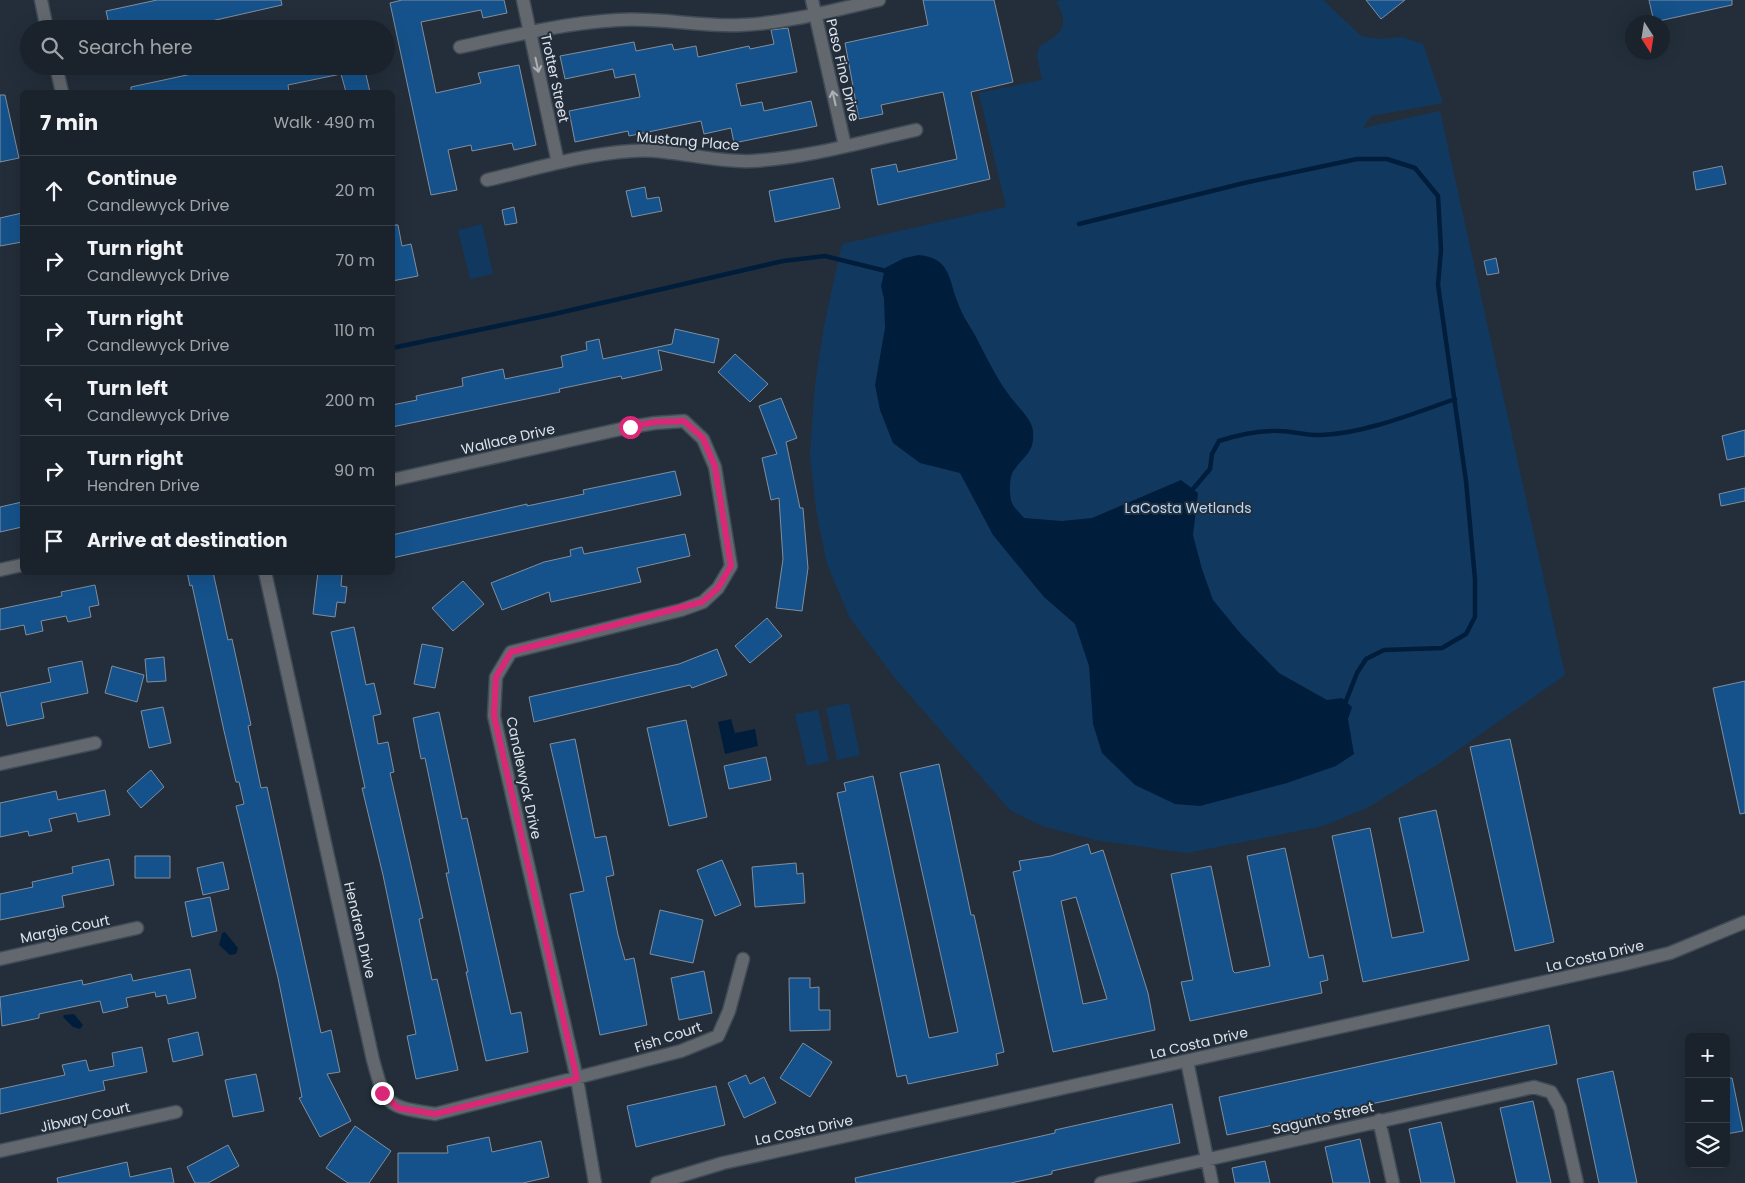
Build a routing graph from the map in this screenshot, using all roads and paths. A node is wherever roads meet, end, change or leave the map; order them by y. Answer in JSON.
{"nodes":[{"id":1,"x":41,"y":0,"type":"edge"},
{"id":2,"x":522,"y":0,"type":"edge"},
{"id":3,"x":812,"y":0,"type":"edge"},
{"id":4,"x":879,"y":0,"type":"edge"},
{"id":5,"x":815,"y":14,"type":"junction"},
{"id":6,"x":46,"y":20,"type":"edge"},
{"id":7,"x":530,"y":32,"type":"junction"},
{"id":8,"x":460,"y":47,"type":"dead end"},
{"id":9,"x":58,"y":75,"type":"edge"},
{"id":10,"x":62,"y":90,"type":"edge"},
{"id":11,"x":916,"y":130,"type":"dead end"},
{"id":12,"x":845,"y":146,"type":"junction"},
{"id":13,"x":558,"y":163,"type":"junction"},
{"id":14,"x":488,"y":180,"type":"dead end"},
{"id":15,"x":630,"y":427,"type":"joint"},
{"id":16,"x":395,"y":479,"type":"edge"},
{"id":17,"x":20,"y":565,"type":"edge"},
{"id":18,"x":0,"y":570,"type":"edge"},
{"id":19,"x":265,"y":575,"type":"edge"},
{"id":20,"x":95,"y":743,"type":"dead end"},
{"id":21,"x":0,"y":764,"type":"edge"},
{"id":22,"x":1745,"y":922,"type":"edge"},
{"id":23,"x":138,"y":928,"type":"dead end"},
{"id":24,"x":0,"y":959,"type":"edge"},
{"id":25,"x":743,"y":959,"type":"dead end"},
{"id":26,"x":1187,"y":1061,"type":"junction"},
{"id":27,"x":577,"y":1079,"type":"junction"},
{"id":28,"x":176,"y":1112,"type":"dead end"},
{"id":29,"x":1379,"y":1120,"type":"junction"},
{"id":30,"x":0,"y":1152,"type":"edge"},
{"id":31,"x":1207,"y":1160,"type":"junction"},
{"id":32,"x":595,"y":1183,"type":"edge"},
{"id":33,"x":657,"y":1183,"type":"edge"},
{"id":34,"x":1101,"y":1183,"type":"edge"},
{"id":35,"x":1212,"y":1183,"type":"edge"},
{"id":36,"x":1393,"y":1183,"type":"edge"},
{"id":37,"x":1577,"y":1183,"type":"edge"}],
"edges":[{"from":1,"to":6,"type":"street"},
{"from":2,"to":7,"type":"street","name":"Trotter Street"},
{"from":3,"to":5,"type":"street","name":"Paso Fino Drive"},
{"from":4,"to":5,"type":"street"},
{"from":5,"to":7,"type":"street"},
{"from":12,"to":5,"type":"street","name":"Paso Fino Drive","one_way":true},
{"from":7,"to":8,"type":"street"},
{"from":7,"to":13,"type":"street","name":"Trotter Street","one_way":true},
{"from":9,"to":10,"type":"street"},
{"from":11,"to":12,"type":"street","name":"Mustang Place"},
{"from":12,"to":13,"type":"street","name":"Mustang Place"},
{"from":13,"to":14,"type":"street","name":"Mustang Place"},
{"from":15,"to":16,"type":"street","name":"Wallace Drive"},
{"from":15,"to":27,"type":"street","name":"Candlewyck Drive"},
{"from":17,"to":18,"type":"street"},
{"from":19,"to":27,"type":"street","name":"Hendren Drive"},
{"from":20,"to":21,"type":"street"},
{"from":22,"to":26,"type":"street","name":"La Costa Drive"},
{"from":23,"to":24,"type":"street","name":"Margie Court"},
{"from":25,"to":27,"type":"street","name":"Fish Court"},
{"from":26,"to":31,"type":"street"},
{"from":26,"to":33,"type":"street","name":"La Costa Drive"},
{"from":27,"to":32,"type":"street","name":"Candlewyck Drive"},
{"from":28,"to":30,"type":"street","name":"Jibway Court"},
{"from":29,"to":31,"type":"street","name":"Sagunto Street"},
{"from":29,"to":36,"type":"street"},
{"from":29,"to":37,"type":"street","name":"Sagunto Street"},
{"from":31,"to":34,"type":"street","name":"Sagunto Street"},
{"from":31,"to":35,"type":"street"}]}
